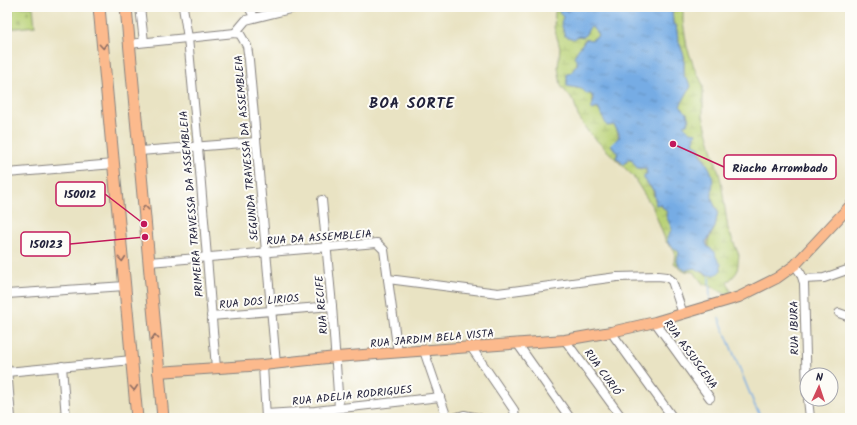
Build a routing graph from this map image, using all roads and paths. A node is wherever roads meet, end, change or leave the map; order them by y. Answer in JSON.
{"nodes":[{"id":1,"x":99,"y":7,"type":"edge"},
{"id":2,"x":126,"y":7,"type":"edge"},
{"id":3,"x":140,"y":7,"type":"edge"},
{"id":4,"x":183,"y":7,"type":"edge"},
{"id":5,"x":249,"y":7,"type":"edge"},
{"id":6,"x":298,"y":7,"type":"edge"},
{"id":7,"x":254,"y":17,"type":"junction"},
{"id":8,"x":235,"y":33,"type":"junction"},
{"id":9,"x":188,"y":38,"type":"junction"},
{"id":10,"x":144,"y":42,"type":"junction"},
{"id":11,"x":129,"y":44,"type":"junction"},
{"id":12,"x":256,"y":142,"type":"junction"},
{"id":13,"x":198,"y":147,"type":"junction"},
{"id":14,"x":140,"y":151,"type":"junction"},
{"id":15,"x":114,"y":164,"type":"junction"},
{"id":16,"x":7,"y":173,"type":"edge"},
{"id":17,"x":322,"y":200,"type":"dead end"},
{"id":18,"x":850,"y":206,"type":"edge"},
{"id":19,"x":326,"y":247,"type":"junction"},
{"id":20,"x":266,"y":252,"type":"junction"},
{"id":21,"x":207,"y":256,"type":"junction"},
{"id":22,"x":149,"y":262,"type":"junction"},
{"id":23,"x":795,"y":265,"type":"junction"},
{"id":24,"x":850,"y":269,"type":"edge"},
{"id":25,"x":388,"y":279,"type":"junction"},
{"id":26,"x":803,"y":279,"type":"junction"},
{"id":27,"x":125,"y":286,"type":"junction"},
{"id":28,"x":7,"y":294,"type":"edge"},
{"id":29,"x":332,"y":306,"type":"junction"},
{"id":30,"x":272,"y":312,"type":"junction"},
{"id":31,"x":839,"y":313,"type":"dead end"},
{"id":32,"x":683,"y":314,"type":"junction"},
{"id":33,"x":212,"y":316,"type":"junction"},
{"id":34,"x":850,"y":317,"type":"edge"},
{"id":35,"x":655,"y":322,"type":"junction"},
{"id":36,"x":611,"y":332,"type":"junction"},
{"id":37,"x":565,"y":340,"type":"junction"},
{"id":38,"x":517,"y":343,"type":"junction"},
{"id":39,"x":471,"y":347,"type":"junction"},
{"id":40,"x":424,"y":351,"type":"junction"},
{"id":41,"x":398,"y":353,"type":"junction"},
{"id":42,"x":336,"y":357,"type":"junction"},
{"id":43,"x":132,"y":360,"type":"junction"},
{"id":44,"x":276,"y":364,"type":"junction"},
{"id":45,"x":263,"y":365,"type":"junction"},
{"id":46,"x":62,"y":366,"type":"junction"},
{"id":47,"x":806,"y":367,"type":"edge"},
{"id":48,"x":7,"y":368,"type":"edge"},
{"id":49,"x":216,"y":368,"type":"junction"},
{"id":50,"x":7,"y":372,"type":"edge"},
{"id":51,"x":158,"y":372,"type":"junction"},
{"id":52,"x":440,"y":397,"type":"junction"},
{"id":53,"x":710,"y":398,"type":"dead end"},
{"id":54,"x":809,"y":407,"type":"edge"},
{"id":55,"x":339,"y":408,"type":"junction"},
{"id":56,"x":316,"y":414,"type":"edge"},
{"id":57,"x":266,"y":416,"type":"edge"},
{"id":58,"x":11,"y":418,"type":"edge"},
{"id":59,"x":66,"y":418,"type":"edge"},
{"id":60,"x":137,"y":418,"type":"edge"},
{"id":61,"x":163,"y":418,"type":"edge"},
{"id":62,"x":446,"y":418,"type":"edge"},
{"id":63,"x":454,"y":418,"type":"edge"},
{"id":64,"x":479,"y":418,"type":"edge"},
{"id":65,"x":515,"y":418,"type":"edge"},
{"id":66,"x":570,"y":418,"type":"edge"},
{"id":67,"x":622,"y":418,"type":"edge"},
{"id":68,"x":673,"y":418,"type":"edge"},
{"id":69,"x":810,"y":418,"type":"edge"}],
"edges":[{"from":1,"to":15,"type":"highway","one_way":true},
{"from":2,"to":11,"type":"highway"},
{"from":3,"to":10,"type":"street"},
{"from":4,"to":9,"type":"street","name":"PRIMEIRA TRAVESSA DA ASSEMBLEIA"},
{"from":5,"to":7,"type":"street"},
{"from":6,"to":7,"type":"street"},
{"from":7,"to":8,"type":"street"},
{"from":8,"to":9,"type":"street"},
{"from":8,"to":12,"type":"street","name":"SEGUNDA TRAVESSA DA ASSEMBLEIA"},
{"from":9,"to":10,"type":"street"},
{"from":9,"to":13,"type":"street","name":"PRIMEIRA TRAVESSA DA ASSEMBLEIA"},
{"from":10,"to":11,"type":"street"},
{"from":11,"to":14,"type":"highway"},
{"from":12,"to":13,"type":"street"},
{"from":12,"to":20,"type":"street","name":"SEGUNDA TRAVESSA DA ASSEMBLEIA"},
{"from":13,"to":14,"type":"street"},
{"from":13,"to":21,"type":"street","name":"PRIMEIRA TRAVESSA DA ASSEMBLEIA"},
{"from":22,"to":14,"type":"highway","one_way":true},
{"from":15,"to":16,"type":"street"},
{"from":15,"to":27,"type":"highway","one_way":true},
{"from":17,"to":19,"type":"street","name":"RUA RECIFE"},
{"from":18,"to":23,"type":"main road","name":"RUA JARDIM BELA VISTA"},
{"from":19,"to":20,"type":"street","name":"RUA DA ASSEMBLEIA"},
{"from":19,"to":25,"type":"street","name":"RUA DA ASSEMBLEIA"},
{"from":19,"to":29,"type":"street","name":"RUA RECIFE"},
{"from":20,"to":21,"type":"street","name":"RUA DA ASSEMBLEIA"},
{"from":20,"to":30,"type":"street","name":"SEGUNDA TRAVESSA DA ASSEMBLEIA"},
{"from":21,"to":22,"type":"street","name":"RUA DA ASSEMBLEIA"},
{"from":21,"to":33,"type":"street","name":"PRIMEIRA TRAVESSA DA ASSEMBLEIA"},
{"from":51,"to":22,"type":"highway","one_way":true},
{"from":23,"to":26,"type":"street","name":"RUA IBURA"},
{"from":23,"to":32,"type":"main road","name":"RUA JARDIM BELA VISTA"},
{"from":24,"to":26,"type":"street"},
{"from":25,"to":32,"type":"street"},
{"from":25,"to":41,"type":"street","name":"RUA DA ASSEMBLEIA"},
{"from":26,"to":47,"type":"street","name":"RUA IBURA"},
{"from":27,"to":28,"type":"street"},
{"from":27,"to":43,"type":"highway"},
{"from":29,"to":30,"type":"street","name":"RUA DOS LIRIOS"},
{"from":29,"to":42,"type":"street","name":"RUA RECIFE"},
{"from":30,"to":33,"type":"street","name":"RUA DOS LIRIOS"},
{"from":30,"to":44,"type":"street","name":"SEGUNDA TRAVESSA DA ASSEMBLEIA"},
{"from":31,"to":34,"type":"street"},
{"from":32,"to":35,"type":"main road","name":"RUA JARDIM BELA VISTA"},
{"from":33,"to":49,"type":"street","name":"PRIMEIRA TRAVESSA DA ASSEMBLEIA"},
{"from":35,"to":36,"type":"main road","name":"RUA JARDIM BELA VISTA"},
{"from":35,"to":53,"type":"street","name":"RUA ASSUSCENA"},
{"from":36,"to":37,"type":"main road","name":"RUA JARDIM BELA VISTA"},
{"from":36,"to":68,"type":"street"},
{"from":37,"to":38,"type":"main road","name":"RUA JARDIM BELA VISTA"},
{"from":37,"to":67,"type":"street","name":"RUA CURIÓ"},
{"from":38,"to":39,"type":"main road","name":"RUA JARDIM BELA VISTA"},
{"from":38,"to":66,"type":"street"},
{"from":39,"to":40,"type":"main road","name":"RUA JARDIM BELA VISTA"},
{"from":39,"to":65,"type":"street"},
{"from":40,"to":41,"type":"main road","name":"RUA JARDIM BELA VISTA"},
{"from":40,"to":52,"type":"street"},
{"from":41,"to":42,"type":"main road","name":"RUA JARDIM BELA VISTA"},
{"from":42,"to":44,"type":"main road","name":"RUA JARDIM BELA VISTA"},
{"from":42,"to":55,"type":"street","name":"RUA RECIFE"},
{"from":43,"to":46,"type":"street"},
{"from":43,"to":60,"type":"highway","one_way":true},
{"from":44,"to":45,"type":"main road","name":"RUA JARDIM BELA VISTA"},
{"from":45,"to":49,"type":"main road","name":"RUA JARDIM BELA VISTA"},
{"from":45,"to":57,"type":"street"},
{"from":46,"to":50,"type":"street"},
{"from":46,"to":59,"type":"street"},
{"from":48,"to":50,"type":"street"},
{"from":49,"to":51,"type":"main road","name":"RUA JARDIM BELA VISTA"},
{"from":50,"to":58,"type":"street"},
{"from":51,"to":61,"type":"highway"},
{"from":52,"to":55,"type":"street","name":"RUA ADELIA RODRIGUES"},
{"from":52,"to":62,"type":"street"},
{"from":54,"to":69,"type":"street"},
{"from":55,"to":56,"type":"street","name":"RUA ADELIA RODRIGUES"},
{"from":56,"to":57,"type":"street","name":"RUA ADELIA RODRIGUES"},
{"from":63,"to":64,"type":"street"}]}
